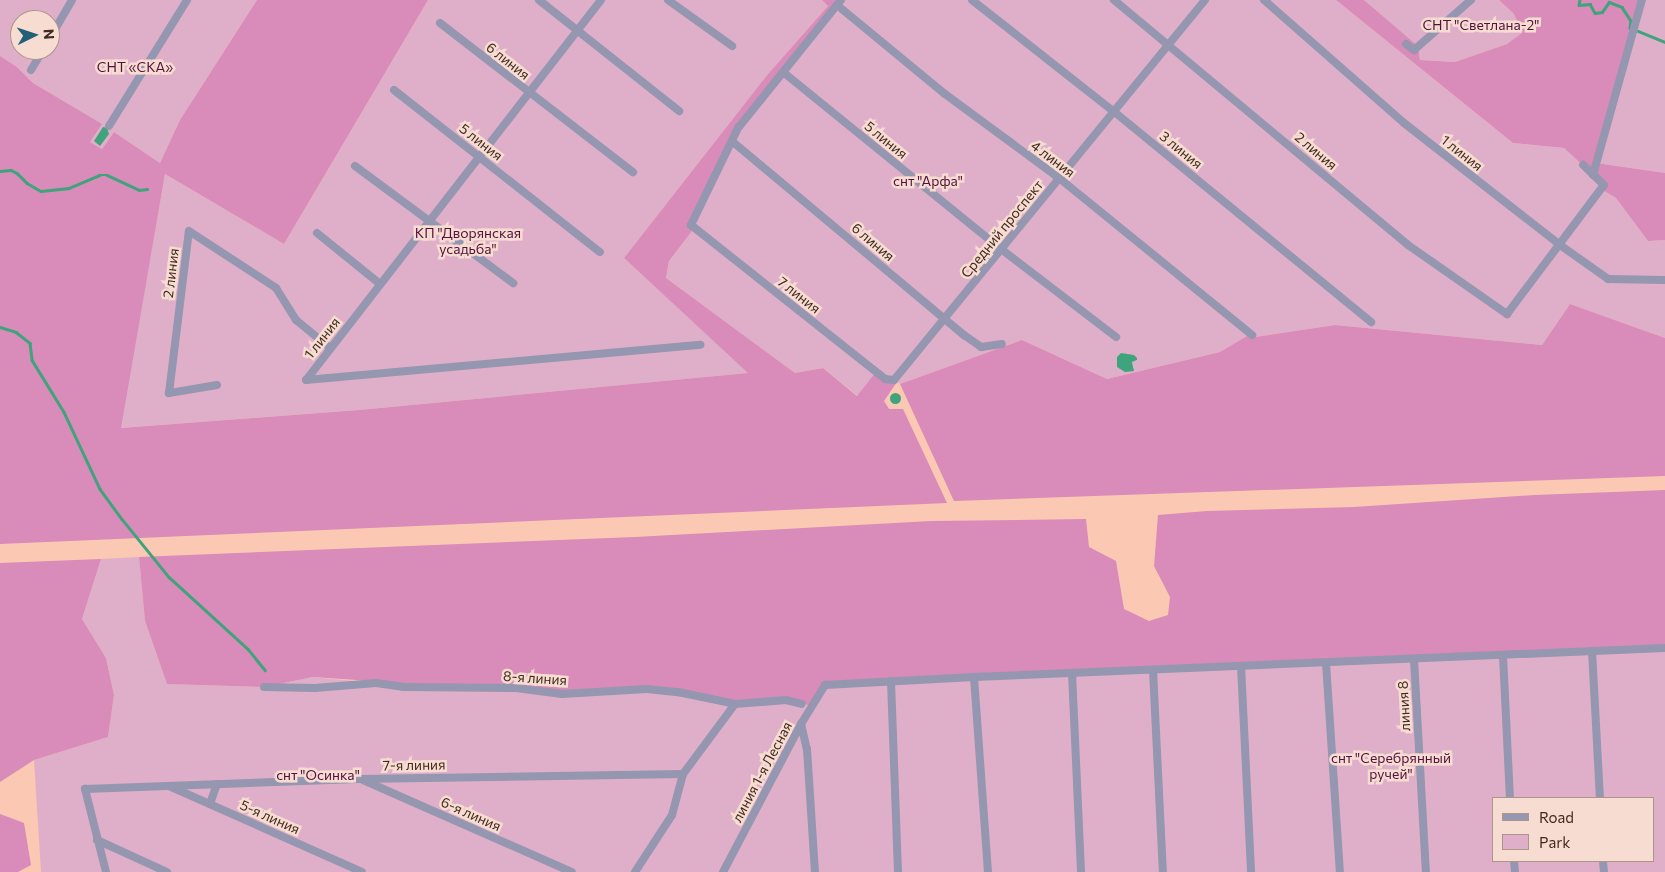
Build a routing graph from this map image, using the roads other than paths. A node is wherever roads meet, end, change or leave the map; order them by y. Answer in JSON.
{"nodes":[{"id":1,"x":72,"y":0,"type":"edge"},
{"id":2,"x":187,"y":0,"type":"edge"},
{"id":3,"x":539,"y":0,"type":"edge"},
{"id":4,"x":601,"y":0,"type":"edge"},
{"id":5,"x":668,"y":0,"type":"edge"},
{"id":6,"x":972,"y":0,"type":"edge"},
{"id":7,"x":1114,"y":0,"type":"edge"},
{"id":8,"x":1205,"y":0,"type":"edge"},
{"id":9,"x":1264,"y":0,"type":"edge"},
{"id":10,"x":1471,"y":0,"type":"edge"},
{"id":11,"x":1642,"y":0,"type":"edge"},
{"id":12,"x":839,"y":3,"type":"edge"},
{"id":13,"x":60,"y":21,"type":"edge"},
{"id":14,"x":440,"y":23,"type":"dead end"},
{"id":15,"x":577,"y":31,"type":"junction"},
{"id":16,"x":1406,"y":44,"type":"dead end"},
{"id":17,"x":1169,"y":45,"type":"junction"},
{"id":18,"x":732,"y":46,"type":"dead end"},
{"id":19,"x":37,"y":60,"type":"edge"},
{"id":20,"x":31,"y":70,"type":"dead end"},
{"id":21,"x":783,"y":72,"type":"junction"},
{"id":22,"x":394,"y":90,"type":"dead end"},
{"id":23,"x":529,"y":93,"type":"junction"},
{"id":24,"x":1112,"y":110,"type":"junction"},
{"id":25,"x":678,"y":111,"type":"dead end"},
{"id":26,"x":109,"y":126,"type":"dead end"},
{"id":27,"x":733,"y":142,"type":"junction"},
{"id":28,"x":480,"y":156,"type":"junction"},
{"id":29,"x":1583,"y":165,"type":"dead end"},
{"id":30,"x":355,"y":166,"type":"dead end"},
{"id":31,"x":633,"y":172,"type":"dead end"},
{"id":32,"x":1593,"y":175,"type":"junction"},
{"id":33,"x":1058,"y":178,"type":"junction"},
{"id":34,"x":430,"y":220,"type":"junction"},
{"id":35,"x":317,"y":233,"type":"dead end"},
{"id":36,"x":1560,"y":245,"type":"junction"},
{"id":37,"x":1001,"y":249,"type":"junction"},
{"id":38,"x":600,"y":252,"type":"dead end"},
{"id":39,"x":1665,"y":280,"type":"edge"},
{"id":40,"x":514,"y":283,"type":"dead end"},
{"id":41,"x":380,"y":284,"type":"junction"},
{"id":42,"x":946,"y":319,"type":"junction"},
{"id":43,"x":1371,"y":322,"type":"dead end"},
{"id":44,"x":1252,"y":336,"type":"dead end"},
{"id":45,"x":1116,"y":337,"type":"dead end"},
{"id":46,"x":1002,"y":344,"type":"dead end"},
{"id":47,"x":700,"y":345,"type":"dead end"},
{"id":48,"x":329,"y":347,"type":"junction"},
{"id":49,"x":894,"y":380,"type":"joint"},
{"id":50,"x":217,"y":385,"type":"dead end"},
{"id":51,"x":1665,"y":648,"type":"edge"},
{"id":52,"x":1592,"y":651,"type":"junction"},
{"id":53,"x":1502,"y":656,"type":"junction"},
{"id":54,"x":1414,"y":659,"type":"junction"},
{"id":55,"x":1326,"y":663,"type":"junction"},
{"id":56,"x":1241,"y":666,"type":"junction"},
{"id":57,"x":1153,"y":670,"type":"junction"},
{"id":58,"x":1072,"y":673,"type":"junction"},
{"id":59,"x":974,"y":677,"type":"junction"},
{"id":60,"x":890,"y":681,"type":"junction"},
{"id":61,"x":264,"y":687,"type":"dead end"},
{"id":62,"x":735,"y":704,"type":"junction"},
{"id":63,"x":802,"y":704,"type":"dead end"},
{"id":64,"x":801,"y":724,"type":"junction"},
{"id":65,"x":683,"y":774,"type":"junction"},
{"id":66,"x":359,"y":779,"type":"junction"},
{"id":67,"x":217,"y":784,"type":"junction"},
{"id":68,"x":168,"y":786,"type":"junction"},
{"id":69,"x":1510,"y":797,"type":"edge"},
{"id":70,"x":1600,"y":797,"type":"edge"},
{"id":71,"x":210,"y":804,"type":"junction"},
{"id":72,"x":97,"y":840,"type":"junction"},
{"id":73,"x":106,"y":872,"type":"edge"},
{"id":74,"x":167,"y":872,"type":"edge"},
{"id":75,"x":362,"y":872,"type":"edge"},
{"id":76,"x":572,"y":872,"type":"edge"},
{"id":77,"x":635,"y":872,"type":"edge"},
{"id":78,"x":723,"y":872,"type":"edge"},
{"id":79,"x":815,"y":872,"type":"edge"},
{"id":80,"x":898,"y":872,"type":"edge"},
{"id":81,"x":988,"y":872,"type":"edge"},
{"id":82,"x":1081,"y":872,"type":"edge"},
{"id":83,"x":1163,"y":872,"type":"edge"},
{"id":84,"x":1252,"y":872,"type":"edge"},
{"id":85,"x":1340,"y":872,"type":"edge"},
{"id":86,"x":1426,"y":872,"type":"edge"}],
"edges":[{"from":1,"to":13,"type":"street"},
{"from":2,"to":26,"type":"street"},
{"from":3,"to":15,"type":"street"},
{"from":4,"to":15,"type":"street","name":"1 линия"},
{"from":5,"to":18,"type":"street"},
{"from":6,"to":24,"type":"street","name":"3 линия"},
{"from":7,"to":17,"type":"street","name":"2 линия"},
{"from":8,"to":17,"type":"street","name":"Средний проспект"},
{"from":9,"to":36,"type":"street","name":"1 линия"},
{"from":10,"to":16,"type":"street"},
{"from":11,"to":32,"type":"street"},
{"from":12,"to":21,"type":"street"},
{"from":12,"to":33,"type":"street","name":"4 линия"},
{"from":14,"to":23,"type":"street","name":"6 линия"},
{"from":15,"to":23,"type":"street","name":"1 линия"},
{"from":15,"to":25,"type":"street"},
{"from":17,"to":24,"type":"street","name":"Средний проспект"},
{"from":17,"to":36,"type":"street","name":"2 линия"},
{"from":19,"to":20,"type":"street"},
{"from":21,"to":27,"type":"street"},
{"from":21,"to":37,"type":"street","name":"5 линия"},
{"from":22,"to":28,"type":"street","name":"5 линия"},
{"from":23,"to":28,"type":"street","name":"1 линия"},
{"from":23,"to":31,"type":"street","name":"6 линия"},
{"from":24,"to":33,"type":"street","name":"Средний проспект"},
{"from":24,"to":43,"type":"street","name":"3 линия"},
{"from":27,"to":42,"type":"street","name":"6 линия"},
{"from":27,"to":49,"type":"street","name":"7 линия"},
{"from":28,"to":34,"type":"street","name":"1 линия"},
{"from":28,"to":38,"type":"street","name":"5 линия"},
{"from":29,"to":32,"type":"street"},
{"from":30,"to":34,"type":"street"},
{"from":32,"to":36,"type":"street"},
{"from":33,"to":37,"type":"street","name":"Средний проспект"},
{"from":33,"to":44,"type":"street","name":"4 линия"},
{"from":34,"to":40,"type":"street"},
{"from":34,"to":41,"type":"street","name":"1 линия"},
{"from":35,"to":41,"type":"street"},
{"from":36,"to":39,"type":"street","name":"1 линия"},
{"from":37,"to":42,"type":"street","name":"Средний проспект"},
{"from":37,"to":45,"type":"street","name":"5 линия"},
{"from":41,"to":48,"type":"street","name":"1 линия"},
{"from":42,"to":46,"type":"street","name":"6 линия"},
{"from":42,"to":49,"type":"street","name":"Средний проспект"},
{"from":47,"to":48,"type":"street","name":"1 линия"},
{"from":48,"to":50,"type":"street","name":"2 линия"},
{"from":51,"to":52,"type":"street"},
{"from":52,"to":53,"type":"street"},
{"from":52,"to":70,"type":"street"},
{"from":53,"to":54,"type":"street"},
{"from":53,"to":69,"type":"street"},
{"from":54,"to":55,"type":"street"},
{"from":54,"to":86,"type":"street","name":"линия 8"},
{"from":55,"to":56,"type":"street"},
{"from":55,"to":85,"type":"street"},
{"from":56,"to":57,"type":"street"},
{"from":56,"to":84,"type":"street"},
{"from":57,"to":58,"type":"street"},
{"from":57,"to":83,"type":"street"},
{"from":58,"to":59,"type":"street"},
{"from":58,"to":82,"type":"street"},
{"from":59,"to":60,"type":"street"},
{"from":59,"to":81,"type":"street"},
{"from":60,"to":64,"type":"street","name":"линия 1-я Лесная"},
{"from":60,"to":80,"type":"street"},
{"from":61,"to":62,"type":"street","name":"8-я линия"},
{"from":62,"to":63,"type":"street","name":"8-я линия"},
{"from":62,"to":65,"type":"street"},
{"from":64,"to":78,"type":"street","name":"линия 1-я Лесная"},
{"from":64,"to":79,"type":"street"},
{"from":65,"to":66,"type":"street","name":"7-я линия"},
{"from":65,"to":77,"type":"street"},
{"from":66,"to":67,"type":"street","name":"7-я линия"},
{"from":66,"to":76,"type":"street","name":"6-я линия"},
{"from":67,"to":68,"type":"street","name":"7-я линия"},
{"from":67,"to":71,"type":"street"},
{"from":68,"to":71,"type":"street","name":"5-я линия"},
{"from":68,"to":72,"type":"street","name":"7-я линия"},
{"from":71,"to":75,"type":"street","name":"5-я линия"},
{"from":72,"to":73,"type":"street"},
{"from":72,"to":74,"type":"street"}]}
